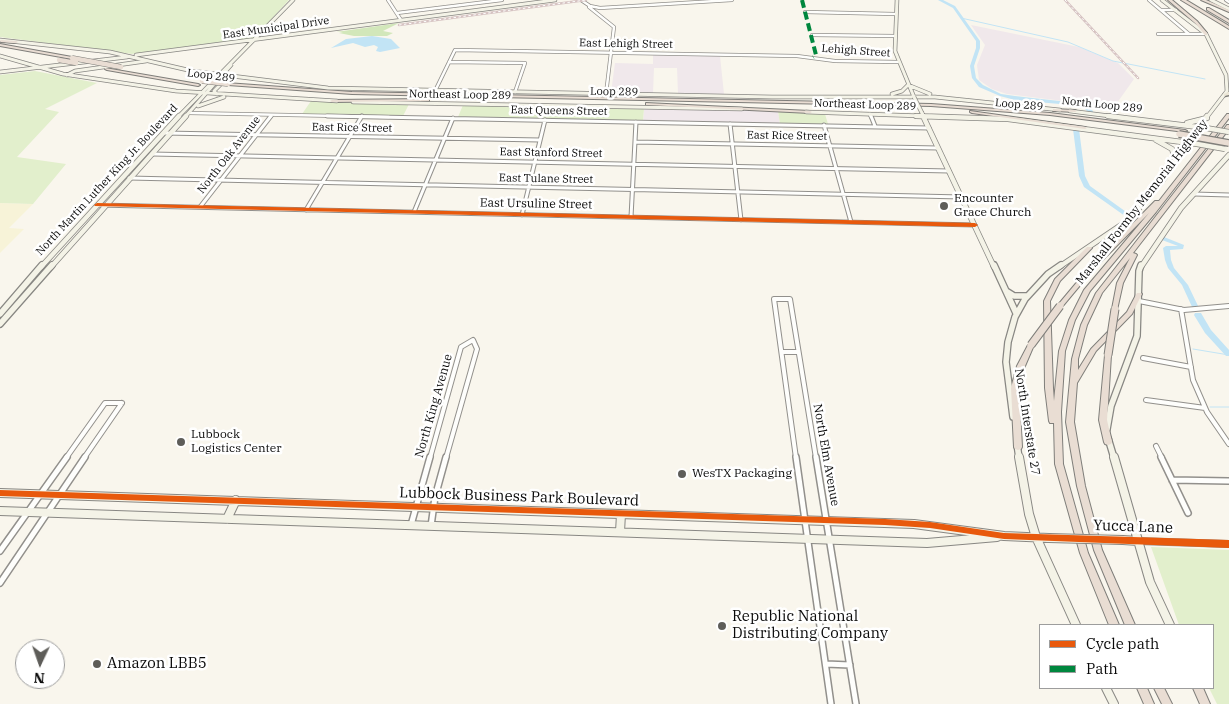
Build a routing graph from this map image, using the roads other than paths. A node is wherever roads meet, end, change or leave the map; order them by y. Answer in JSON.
{"nodes":[{"id":1,"x":293,"y":0,"type":"edge"},
{"id":2,"x":388,"y":0,"type":"edge"},
{"id":3,"x":502,"y":0,"type":"edge"},
{"id":4,"x":555,"y":0,"type":"edge"},
{"id":5,"x":581,"y":0,"type":"edge"},
{"id":6,"x":732,"y":0,"type":"edge"},
{"id":7,"x":897,"y":0,"type":"edge"},
{"id":8,"x":1149,"y":0,"type":"edge"},
{"id":9,"x":1162,"y":0,"type":"edge"},
{"id":10,"x":1170,"y":0,"type":"edge"},
{"id":11,"x":1183,"y":0,"type":"edge"},
{"id":12,"x":1192,"y":0,"type":"edge"},
{"id":13,"x":1204,"y":0,"type":"edge"},
{"id":14,"x":1211,"y":0,"type":"edge"},
{"id":15,"x":541,"y":1,"type":"edge"},
{"id":16,"x":588,"y":5,"type":"junction"},
{"id":17,"x":1161,"y":10,"type":"junction"},
{"id":18,"x":1176,"y":10,"type":"junction"},
{"id":19,"x":1229,"y":10,"type":"edge"},
{"id":20,"x":805,"y":12,"type":"dead end"},
{"id":21,"x":397,"y":14,"type":"junction"},
{"id":22,"x":896,"y":14,"type":"junction"},
{"id":23,"x":401,"y":20,"type":"junction"},
{"id":24,"x":1229,"y":22,"type":"edge"},
{"id":25,"x":1229,"y":28,"type":"edge"},
{"id":26,"x":1158,"y":34,"type":"dead end"},
{"id":27,"x":1189,"y":34,"type":"junction"},
{"id":28,"x":1206,"y":34,"type":"junction"},
{"id":29,"x":812,"y":35,"type":"dead end"},
{"id":30,"x":895,"y":36,"type":"junction"},
{"id":31,"x":256,"y":39,"type":"junction"},
{"id":32,"x":0,"y":42,"type":"edge"},
{"id":33,"x":16,"y":42,"type":"joint"},
{"id":34,"x":0,"y":49,"type":"edge"},
{"id":35,"x":110,"y":52,"type":"junction"},
{"id":36,"x":612,"y":52,"type":"junction"},
{"id":37,"x":0,"y":56,"type":"edge"},
{"id":38,"x":132,"y":56,"type":"junction"},
{"id":39,"x":813,"y":57,"type":"joint"},
{"id":40,"x":148,"y":61,"type":"junction"},
{"id":41,"x":449,"y":62,"type":"junction"},
{"id":42,"x":898,"y":62,"type":"junction"},
{"id":43,"x":28,"y":64,"type":"junction"},
{"id":44,"x":231,"y":66,"type":"junction"},
{"id":45,"x":40,"y":68,"type":"junction"},
{"id":46,"x":13,"y":71,"type":"junction"},
{"id":47,"x":0,"y":72,"type":"edge"},
{"id":48,"x":67,"y":75,"type":"junction"},
{"id":49,"x":217,"y":75,"type":"junction"},
{"id":50,"x":223,"y":76,"type":"junction"},
{"id":51,"x":242,"y":78,"type":"junction"},
{"id":52,"x":200,"y":83,"type":"junction"},
{"id":53,"x":908,"y":85,"type":"junction"},
{"id":54,"x":342,"y":88,"type":"junction"},
{"id":55,"x":435,"y":91,"type":"junction"},
{"id":56,"x":515,"y":92,"type":"junction"},
{"id":57,"x":200,"y":94,"type":"junction"},
{"id":58,"x":206,"y":94,"type":"junction"},
{"id":59,"x":217,"y":94,"type":"junction"},
{"id":60,"x":606,"y":94,"type":"junction"},
{"id":61,"x":1227,"y":94,"type":"edge"},
{"id":62,"x":244,"y":96,"type":"junction"},
{"id":63,"x":886,"y":96,"type":"junction"},
{"id":64,"x":772,"y":97,"type":"junction"},
{"id":65,"x":914,"y":97,"type":"junction"},
{"id":66,"x":946,"y":97,"type":"junction"},
{"id":67,"x":496,"y":98,"type":"junction"},
{"id":68,"x":597,"y":98,"type":"junction"},
{"id":69,"x":332,"y":101,"type":"junction"},
{"id":70,"x":610,"y":102,"type":"junction"},
{"id":71,"x":950,"y":106,"type":"junction"},
{"id":72,"x":936,"y":109,"type":"junction"},
{"id":73,"x":1229,"y":110,"type":"edge"},
{"id":74,"x":1075,"y":111,"type":"junction"},
{"id":75,"x":810,"y":112,"type":"junction"},
{"id":76,"x":189,"y":113,"type":"junction"},
{"id":77,"x":272,"y":114,"type":"junction"},
{"id":78,"x":870,"y":114,"type":"junction"},
{"id":79,"x":905,"y":115,"type":"junction"},
{"id":80,"x":922,"y":115,"type":"junction"},
{"id":81,"x":1229,"y":115,"type":"edge"},
{"id":82,"x":362,"y":116,"type":"junction"},
{"id":83,"x":940,"y":116,"type":"junction"},
{"id":84,"x":179,"y":117,"type":"junction"},
{"id":85,"x":453,"y":118,"type":"junction"},
{"id":86,"x":1207,"y":118,"type":"junction"},
{"id":87,"x":545,"y":120,"type":"junction"},
{"id":88,"x":636,"y":122,"type":"junction"},
{"id":89,"x":1170,"y":122,"type":"junction"},
{"id":90,"x":730,"y":124,"type":"junction"},
{"id":91,"x":824,"y":125,"type":"junction"},
{"id":92,"x":875,"y":126,"type":"junction"},
{"id":93,"x":1229,"y":126,"type":"edge"},
{"id":94,"x":1200,"y":127,"type":"junction"},
{"id":95,"x":1218,"y":127,"type":"junction"},
{"id":96,"x":928,"y":128,"type":"junction"},
{"id":97,"x":1085,"y":128,"type":"junction"},
{"id":98,"x":1229,"y":132,"type":"edge"},
{"id":99,"x":164,"y":133,"type":"junction"},
{"id":100,"x":171,"y":133,"type":"junction"},
{"id":101,"x":256,"y":135,"type":"junction"},
{"id":102,"x":1142,"y":135,"type":"junction"},
{"id":103,"x":350,"y":136,"type":"junction"},
{"id":104,"x":445,"y":138,"type":"junction"},
{"id":105,"x":1229,"y":139,"type":"edge"},
{"id":106,"x":540,"y":140,"type":"junction"},
{"id":107,"x":635,"y":142,"type":"junction"},
{"id":108,"x":1187,"y":142,"type":"junction"},
{"id":109,"x":1229,"y":143,"type":"edge"},
{"id":110,"x":733,"y":144,"type":"junction"},
{"id":111,"x":830,"y":146,"type":"junction"},
{"id":112,"x":938,"y":148,"type":"junction"},
{"id":113,"x":1227,"y":149,"type":"edge"},
{"id":114,"x":152,"y":154,"type":"junction"},
{"id":115,"x":240,"y":156,"type":"junction"},
{"id":116,"x":337,"y":158,"type":"junction"},
{"id":117,"x":1175,"y":159,"type":"junction"},
{"id":118,"x":1228,"y":159,"type":"edge"},
{"id":119,"x":436,"y":160,"type":"junction"},
{"id":120,"x":535,"y":162,"type":"junction"},
{"id":121,"x":634,"y":164,"type":"junction"},
{"id":122,"x":735,"y":166,"type":"junction"},
{"id":123,"x":836,"y":168,"type":"junction"},
{"id":124,"x":949,"y":170,"type":"junction"},
{"id":125,"x":129,"y":178,"type":"junction"},
{"id":126,"x":221,"y":180,"type":"junction"},
{"id":127,"x":322,"y":182,"type":"junction"},
{"id":128,"x":425,"y":185,"type":"junction"},
{"id":129,"x":1174,"y":186,"type":"junction"},
{"id":130,"x":529,"y":187,"type":"junction"},
{"id":131,"x":632,"y":189,"type":"junction"},
{"id":132,"x":738,"y":192,"type":"junction"},
{"id":133,"x":843,"y":194,"type":"junction"},
{"id":134,"x":1194,"y":194,"type":"junction"},
{"id":135,"x":1229,"y":195,"type":"edge"},
{"id":136,"x":962,"y":197,"type":"junction"},
{"id":137,"x":97,"y":205,"type":"junction"},
{"id":138,"x":105,"y":205,"type":"junction"},
{"id":139,"x":200,"y":207,"type":"junction"},
{"id":140,"x":306,"y":210,"type":"junction"},
{"id":141,"x":414,"y":212,"type":"junction"},
{"id":142,"x":522,"y":214,"type":"junction"},
{"id":143,"x":630,"y":217,"type":"junction"},
{"id":144,"x":741,"y":220,"type":"junction"},
{"id":145,"x":851,"y":222,"type":"junction"},
{"id":146,"x":975,"y":225,"type":"junction"},
{"id":147,"x":1146,"y":233,"type":"junction"},
{"id":148,"x":1089,"y":248,"type":"junction"},
{"id":149,"x":1006,"y":290,"type":"junction"},
{"id":150,"x":1027,"y":296,"type":"junction"},
{"id":151,"x":1139,"y":297,"type":"junction"},
{"id":152,"x":1229,"y":306,"type":"edge"},
{"id":153,"x":1181,"y":310,"type":"junction"},
{"id":154,"x":1016,"y":313,"type":"junction"},
{"id":155,"x":0,"y":314,"type":"edge"},
{"id":156,"x":0,"y":324,"type":"edge"},
{"id":157,"x":782,"y":352,"type":"junction"},
{"id":158,"x":798,"y":352,"type":"junction"},
{"id":159,"x":1143,"y":358,"type":"dead end"},
{"id":160,"x":1191,"y":367,"type":"junction"},
{"id":161,"x":1072,"y":385,"type":"junction"},
{"id":162,"x":1146,"y":400,"type":"dead end"},
{"id":163,"x":1206,"y":408,"type":"junction"},
{"id":164,"x":1108,"y":442,"type":"junction"},
{"id":165,"x":1229,"y":444,"type":"edge"},
{"id":166,"x":1156,"y":446,"type":"dead end"},
{"id":167,"x":1018,"y":447,"type":"junction"},
{"id":168,"x":1059,"y":464,"type":"junction"},
{"id":169,"x":1172,"y":480,"type":"junction"},
{"id":170,"x":1229,"y":482,"type":"edge"},
{"id":171,"x":0,"y":492,"type":"edge"},
{"id":172,"x":41,"y":493,"type":"junction"},
{"id":173,"x":60,"y":494,"type":"junction"},
{"id":174,"x":236,"y":500,"type":"junction"},
{"id":175,"x":416,"y":508,"type":"junction"},
{"id":176,"x":435,"y":508,"type":"junction"},
{"id":177,"x":0,"y":511,"type":"edge"},
{"id":178,"x":28,"y":512,"type":"junction"},
{"id":179,"x":47,"y":513,"type":"junction"},
{"id":180,"x":1188,"y":513,"type":"dead end"},
{"id":181,"x":621,"y":514,"type":"junction"},
{"id":182,"x":227,"y":519,"type":"junction"},
{"id":183,"x":804,"y":519,"type":"junction"},
{"id":184,"x":826,"y":520,"type":"junction"},
{"id":185,"x":411,"y":525,"type":"junction"},
{"id":186,"x":431,"y":526,"type":"junction"},
{"id":187,"x":620,"y":532,"type":"junction"},
{"id":188,"x":1004,"y":536,"type":"junction"},
{"id":189,"x":1036,"y":537,"type":"junction"},
{"id":190,"x":807,"y":539,"type":"junction"},
{"id":191,"x":830,"y":540,"type":"junction"},
{"id":192,"x":1138,"y":541,"type":"junction"},
{"id":193,"x":1229,"y":544,"type":"edge"},
{"id":194,"x":0,"y":551,"type":"edge"},
{"id":195,"x":0,"y":583,"type":"edge"},
{"id":196,"x":1076,"y":624,"type":"edge"},
{"id":197,"x":1114,"y":624,"type":"edge"},
{"id":198,"x":1130,"y":624,"type":"edge"},
{"id":199,"x":1170,"y":624,"type":"edge"},
{"id":200,"x":826,"y":664,"type":"junction"},
{"id":201,"x":850,"y":665,"type":"junction"},
{"id":202,"x":1106,"y":689,"type":"edge"},
{"id":203,"x":1142,"y":689,"type":"edge"},
{"id":204,"x":1160,"y":689,"type":"edge"},
{"id":205,"x":1199,"y":689,"type":"edge"},
{"id":206,"x":831,"y":704,"type":"edge"},
{"id":207,"x":856,"y":704,"type":"edge"},
{"id":208,"x":1114,"y":704,"type":"edge"},
{"id":209,"x":1149,"y":704,"type":"edge"},
{"id":210,"x":1167,"y":704,"type":"edge"},
{"id":211,"x":1206,"y":704,"type":"edge"}],
"edges":[{"from":1,"to":31,"type":"main road","name":"North Martin Luther King Jr. Boulevard"},
{"from":2,"to":21,"type":"street"},
{"from":3,"to":21,"type":"street"},
{"from":4,"to":15,"type":"main road","name":"East Municipal Drive"},
{"from":5,"to":16,"type":"street"},
{"from":6,"to":16,"type":"street"},
{"from":7,"to":22,"type":"main road"},
{"from":8,"to":17,"type":"street"},
{"from":9,"to":18,"type":"main road","name":"North Interstate 27"},
{"from":10,"to":28,"type":"highway"},
{"from":11,"to":25,"type":"highway"},
{"from":12,"to":24,"type":"highway"},
{"from":13,"to":19,"type":"highway"},
{"from":14,"to":19,"type":"main road"},
{"from":15,"to":23,"type":"main road","name":"East Municipal Drive"},
{"from":16,"to":36,"type":"street"},
{"from":17,"to":18,"type":"street"},
{"from":17,"to":27,"type":"street"},
{"from":18,"to":28,"type":"main road","name":"North Interstate 27"},
{"from":20,"to":22,"type":"street"},
{"from":21,"to":23,"type":"street"},
{"from":22,"to":30,"type":"main road"},
{"from":23,"to":31,"type":"main road","name":"East Municipal Drive"},
{"from":26,"to":27,"type":"street"},
{"from":27,"to":28,"type":"street"},
{"from":28,"to":61,"type":"main road","name":"North Interstate 27"},
{"from":29,"to":30,"type":"street"},
{"from":30,"to":42,"type":"main road"},
{"from":31,"to":38,"type":"main road","name":"East Municipal Drive"},
{"from":31,"to":44,"type":"main road","name":"North Martin Luther King Jr. Boulevard"},
{"from":32,"to":33,"type":"highway"},
{"from":32,"to":52,"type":"highway","name":"Loop 289","bridge":true},
{"from":33,"to":35,"type":"main road","name":"Northeast Loop 289"},
{"from":34,"to":52,"type":"highway","name":"Loop 289","bridge":true},
{"from":35,"to":38,"type":"main road","name":"Northeast Loop 289"},
{"from":35,"to":43,"type":"main road"},
{"from":36,"to":39,"type":"street","name":"East Lehigh Street"},
{"from":36,"to":41,"type":"street","name":"East Lehigh Street"},
{"from":36,"to":60,"type":"street"},
{"from":37,"to":43,"type":"main road","name":"Northeast Loop 289"},
{"from":38,"to":40,"type":"main road","name":"Northeast Loop 289"},
{"from":38,"to":45,"type":"main road","name":"East Municipal Drive"},
{"from":39,"to":42,"type":"street","name":"Lehigh Street"},
{"from":40,"to":48,"type":"main road"},
{"from":40,"to":49,"type":"main road","name":"Northeast Loop 289"},
{"from":41,"to":55,"type":"street"},
{"from":41,"to":56,"type":"street"},
{"from":42,"to":53,"type":"main road"},
{"from":43,"to":45,"type":"main road","name":"Northeast Loop 289"},
{"from":43,"to":46,"type":"main road"},
{"from":44,"to":49,"type":"main road","name":"North Martin Luther King Jr. Boulevard"},
{"from":44,"to":50,"type":"main road","name":"North Martin Luther King Jr. Boulevard"},
{"from":44,"to":51,"type":"main road"},
{"from":45,"to":46,"type":"main road","name":"East Municipal Drive"},
{"from":45,"to":48,"type":"main road","name":"Northeast Loop 289"},
{"from":46,"to":47,"type":"main road","name":"East Municipal Drive"},
{"from":48,"to":57,"type":"main road","name":"Northeast Loop 289"},
{"from":49,"to":50,"type":"main road","name":"Northeast Loop 289"},
{"from":49,"to":57,"type":"main road","name":"North Martin Luther King Jr. Boulevard"},
{"from":50,"to":51,"type":"main road","name":"Northeast Loop 289"},
{"from":50,"to":58,"type":"main road","name":"North Martin Luther King Jr. Boulevard"},
{"from":51,"to":54,"type":"main road","name":"Northeast Loop 289"},
{"from":51,"to":59,"type":"main road"},
{"from":52,"to":67,"type":"highway","name":"Loop 289"},
{"from":53,"to":63,"type":"main road"},
{"from":53,"to":65,"type":"main road"},
{"from":53,"to":66,"type":"main road"},
{"from":54,"to":55,"type":"main road","name":"Northeast Loop 289"},
{"from":54,"to":67,"type":"highway"},
{"from":55,"to":56,"type":"main road","name":"Northeast Loop 289"},
{"from":56,"to":60,"type":"main road","name":"Northeast Loop 289"},
{"from":57,"to":58,"type":"main road","name":"Northeast Loop 289"},
{"from":57,"to":84,"type":"main road","name":"North Martin Luther King Jr. Boulevard"},
{"from":58,"to":59,"type":"main road","name":"Northeast Loop 289"},
{"from":58,"to":76,"type":"main road","name":"North Martin Luther King Jr. Boulevard"},
{"from":59,"to":62,"type":"main road","name":"Northeast Loop 289"},
{"from":60,"to":64,"type":"main road","name":"Northeast Loop 289"},
{"from":61,"to":86,"type":"main road","name":"North Interstate 27"},
{"from":62,"to":69,"type":"main road","name":"Northeast Loop 289"},
{"from":62,"to":76,"type":"main road"},
{"from":63,"to":64,"type":"main road","name":"Northeast Loop 289"},
{"from":63,"to":65,"type":"main road","name":"Northeast Loop 289"},
{"from":64,"to":68,"type":"highway"},
{"from":65,"to":66,"type":"main road","name":"North Loop 289"},
{"from":65,"to":80,"type":"main road","bridge":true},
{"from":66,"to":74,"type":"main road","name":"North Loop 289"},
{"from":67,"to":68,"type":"highway","name":"Loop 289"},
{"from":67,"to":69,"type":"highway"},
{"from":67,"to":70,"type":"highway","name":"Loop 289"},
{"from":68,"to":71,"type":"highway","name":"Loop 289"},
{"from":69,"to":75,"type":"main road","name":"Northeast Loop 289"},
{"from":70,"to":72,"type":"highway","name":"Loop 289"},
{"from":70,"to":75,"type":"highway"},
{"from":71,"to":74,"type":"highway"},
{"from":71,"to":105,"type":"highway","name":"Loop 289"},
{"from":72,"to":97,"type":"highway"},
{"from":72,"to":109,"type":"highway","name":"Loop 289","bridge":true},
{"from":73,"to":95,"type":"highway"},
{"from":74,"to":89,"type":"main road","name":"North Loop 289"},
{"from":75,"to":78,"type":"main road","name":"Northeast Loop 289"},
{"from":76,"to":77,"type":"street","name":"East Queens Street"},
{"from":76,"to":84,"type":"main road"},
{"from":76,"to":100,"type":"main road","name":"North Martin Luther King Jr. Boulevard"},
{"from":77,"to":82,"type":"street","name":"East Queens Street"},
{"from":77,"to":101,"type":"street","name":"North Oak Avenue"},
{"from":78,"to":79,"type":"main road","name":"Northeast Loop 289"},
{"from":78,"to":92,"type":"street"},
{"from":79,"to":80,"type":"main road","name":"Northeast Loop 289"},
{"from":79,"to":96,"type":"main road"},
{"from":80,"to":83,"type":"main road","name":"North Loop 289"},
{"from":80,"to":96,"type":"main road"},
{"from":81,"to":95,"type":"highway","name":"Marshall Formby Memorial Highway"},
{"from":82,"to":85,"type":"street","name":"East Queens Street"},
{"from":82,"to":103,"type":"street"},
{"from":83,"to":96,"type":"main road"},
{"from":83,"to":97,"type":"main road","name":"North Loop 289"},
{"from":84,"to":99,"type":"main road","name":"North Martin Luther King Jr. Boulevard"},
{"from":85,"to":87,"type":"street","name":"East Queens Street"},
{"from":85,"to":104,"type":"street"},
{"from":86,"to":89,"type":"main road"},
{"from":86,"to":94,"type":"main road","name":"North Interstate 27"},
{"from":87,"to":88,"type":"street","name":"East Queens Street"},
{"from":87,"to":106,"type":"street"},
{"from":88,"to":90,"type":"street","name":"East Queens Street"},
{"from":88,"to":107,"type":"street"},
{"from":89,"to":94,"type":"main road","name":"North Loop 289"},
{"from":90,"to":91,"type":"street","name":"East Queens Street"},
{"from":90,"to":110,"type":"street"},
{"from":91,"to":92,"type":"street","name":"East Queens Street"},
{"from":91,"to":111,"type":"street"},
{"from":92,"to":96,"type":"street","name":"East Queens Street"},
{"from":93,"to":147,"type":"highway","name":"Marshall Formby Memorial Highway"},
{"from":94,"to":98,"type":"main road","name":"North Loop 289","bridge":true},
{"from":94,"to":108,"type":"main road","name":"North Interstate 27"},
{"from":95,"to":129,"type":"highway","name":"Marshall Formby Memorial Highway"},
{"from":96,"to":112,"type":"main road"},
{"from":97,"to":102,"type":"main road","name":"North Loop 289"},
{"from":99,"to":100,"type":"street","name":"East Rice Street"},
{"from":99,"to":137,"type":"main road","name":"North Martin Luther King Jr. Boulevard"},
{"from":100,"to":101,"type":"street","name":"East Rice Street"},
{"from":100,"to":114,"type":"main road","name":"North Martin Luther King Jr. Boulevard"},
{"from":101,"to":103,"type":"street","name":"East Rice Street"},
{"from":101,"to":115,"type":"street","name":"North Oak Avenue"},
{"from":102,"to":108,"type":"main road","name":"North Loop 289"},
{"from":102,"to":117,"type":"main road"},
{"from":103,"to":104,"type":"street","name":"East Rice Street"},
{"from":103,"to":116,"type":"street"},
{"from":104,"to":106,"type":"street","name":"East Rice Street"},
{"from":104,"to":119,"type":"street"},
{"from":106,"to":120,"type":"street"},
{"from":107,"to":110,"type":"street","name":"East Rice Street"},
{"from":107,"to":121,"type":"street"},
{"from":108,"to":113,"type":"main road","name":"North Loop 289","bridge":true},
{"from":108,"to":117,"type":"main road","name":"North Interstate 27"},
{"from":110,"to":111,"type":"street","name":"East Rice Street"},
{"from":110,"to":122,"type":"street"},
{"from":111,"to":112,"type":"street","name":"East Rice Street"},
{"from":111,"to":123,"type":"street"},
{"from":112,"to":124,"type":"main road"},
{"from":114,"to":115,"type":"street","name":"East Stanford Street"},
{"from":114,"to":125,"type":"main road","name":"North Martin Luther King Jr. Boulevard"},
{"from":115,"to":116,"type":"street","name":"East Stanford Street"},
{"from":115,"to":126,"type":"street","name":"North Oak Avenue"},
{"from":116,"to":119,"type":"street","name":"East Stanford Street"},
{"from":116,"to":127,"type":"street"},
{"from":117,"to":148,"type":"main road","name":"North Interstate 27"},
{"from":118,"to":134,"type":"main road"},
{"from":119,"to":120,"type":"street","name":"East Stanford Street"},
{"from":119,"to":128,"type":"street"},
{"from":120,"to":121,"type":"street","name":"East Stanford Street"},
{"from":120,"to":130,"type":"street"},
{"from":121,"to":122,"type":"street","name":"East Stanford Street"},
{"from":121,"to":131,"type":"street"},
{"from":122,"to":123,"type":"street","name":"East Stanford Street"},
{"from":122,"to":132,"type":"street"},
{"from":123,"to":124,"type":"street","name":"East Stanford Street"},
{"from":123,"to":133,"type":"street"},
{"from":124,"to":136,"type":"main road"},
{"from":125,"to":126,"type":"street","name":"East Tulane Street"},
{"from":125,"to":138,"type":"main road","name":"North Martin Luther King Jr. Boulevard"},
{"from":126,"to":127,"type":"street","name":"East Tulane Street"},
{"from":126,"to":139,"type":"street","name":"North Oak Avenue"},
{"from":127,"to":128,"type":"street","name":"East Tulane Street"},
{"from":127,"to":140,"type":"street"},
{"from":128,"to":130,"type":"street","name":"East Tulane Street"},
{"from":128,"to":141,"type":"street"},
{"from":129,"to":167,"type":"highway","bridge":true},
{"from":129,"to":168,"type":"highway","name":"Marshall Formby Memorial Highway"},
{"from":130,"to":131,"type":"street","name":"East Tulane Street"},
{"from":130,"to":142,"type":"street"},
{"from":131,"to":132,"type":"street","name":"East Tulane Street"},
{"from":131,"to":143,"type":"street"},
{"from":132,"to":133,"type":"street","name":"East Tulane Street"},
{"from":132,"to":144,"type":"street"},
{"from":133,"to":136,"type":"street","name":"East Tulane Street"},
{"from":133,"to":145,"type":"street"},
{"from":134,"to":135,"type":"street"},
{"from":134,"to":151,"type":"main road"},
{"from":136,"to":146,"type":"main road"},
{"from":137,"to":138,"type":"street","name":"East Ursuline Street"},
{"from":137,"to":155,"type":"main road","name":"North Martin Luther King Jr. Boulevard"},
{"from":138,"to":139,"type":"street","name":"East Ursuline Street"},
{"from":138,"to":156,"type":"main road","name":"North Martin Luther King Jr. Boulevard"},
{"from":139,"to":140,"type":"street","name":"East Ursuline Street"},
{"from":140,"to":141,"type":"street","name":"East Ursuline Street"},
{"from":141,"to":142,"type":"street","name":"East Ursuline Street"},
{"from":142,"to":143,"type":"street","name":"East Ursuline Street"},
{"from":143,"to":144,"type":"street","name":"East Ursuline Street"},
{"from":144,"to":145,"type":"street","name":"East Ursuline Street"},
{"from":145,"to":146,"type":"street","name":"East Ursuline Street"},
{"from":146,"to":149,"type":"main road"},
{"from":147,"to":161,"type":"highway","name":"Marshall Formby Memorial Highway"},
{"from":147,"to":164,"type":"highway","bridge":true},
{"from":148,"to":150,"type":"main road","name":"North Interstate 27"},
{"from":148,"to":168,"type":"highway"},
{"from":149,"to":150,"type":"main road"},
{"from":149,"to":154,"type":"main road"},
{"from":150,"to":154,"type":"main road","name":"North Interstate 27"},
{"from":151,"to":153,"type":"street"},
{"from":151,"to":161,"type":"highway"},
{"from":151,"to":164,"type":"main road"},
{"from":152,"to":153,"type":"street"},
{"from":153,"to":160,"type":"street"},
{"from":154,"to":167,"type":"main road","name":"North Interstate 27"},
{"from":157,"to":158,"type":"street"},
{"from":157,"to":158,"type":"street","name":"North Elm Avenue"},
{"from":157,"to":183,"type":"street"},
{"from":158,"to":184,"type":"street","name":"North Elm Avenue"},
{"from":159,"to":160,"type":"street"},
{"from":160,"to":163,"type":"street"},
{"from":161,"to":198,"type":"highway","name":"Marshall Formby Memorial Highway"},
{"from":162,"to":163,"type":"street"},
{"from":163,"to":165,"type":"street"},
{"from":164,"to":192,"type":"main road"},
{"from":166,"to":169,"type":"street"},
{"from":167,"to":189,"type":"main road","name":"North Interstate 27"},
{"from":168,"to":197,"type":"highway","name":"Marshall Formby Memorial Highway"},
{"from":169,"to":170,"type":"street"},
{"from":169,"to":180,"type":"street"},
{"from":171,"to":172,"type":"main road","name":"Lubbock Business Park Boulevard"},
{"from":172,"to":173,"type":"main road","name":"Lubbock Business Park Boulevard"},
{"from":172,"to":173,"type":"street"},
{"from":172,"to":178,"type":"street"},
{"from":173,"to":174,"type":"main road","name":"Lubbock Business Park Boulevard"},
{"from":173,"to":179,"type":"street"},
{"from":174,"to":175,"type":"main road","name":"Lubbock Business Park Boulevard"},
{"from":174,"to":182,"type":"main road"},
{"from":175,"to":176,"type":"main road","name":"Lubbock Business Park Boulevard"},
{"from":175,"to":176,"type":"street","name":"North King Avenue"},
{"from":175,"to":185,"type":"street","name":"North King Avenue"},
{"from":176,"to":181,"type":"main road","name":"Lubbock Business Park Boulevard"},
{"from":176,"to":186,"type":"street","name":"North King Avenue"},
{"from":177,"to":178,"type":"main road","name":"Lubbock Business Park Boulevard"},
{"from":178,"to":179,"type":"main road","name":"Lubbock Business Park Boulevard"},
{"from":178,"to":194,"type":"street"},
{"from":179,"to":182,"type":"main road","name":"Lubbock Business Park Boulevard"},
{"from":179,"to":195,"type":"street"},
{"from":181,"to":183,"type":"main road","name":"Lubbock Business Park Boulevard"},
{"from":181,"to":187,"type":"main road"},
{"from":182,"to":185,"type":"main road","name":"Lubbock Business Park Boulevard"},
{"from":183,"to":184,"type":"main road","name":"Lubbock Business Park Boulevard"},
{"from":183,"to":190,"type":"street"},
{"from":184,"to":188,"type":"main road","name":"Lubbock Business Park Boulevard"},
{"from":184,"to":191,"type":"street","name":"North Elm Avenue"},
{"from":185,"to":186,"type":"main road","name":"Lubbock Business Park Boulevard"},
{"from":186,"to":187,"type":"main road","name":"Lubbock Business Park Boulevard"},
{"from":187,"to":190,"type":"main road","name":"Lubbock Business Park Boulevard"},
{"from":188,"to":189,"type":"main road","name":"Lubbock Business Park Boulevard"},
{"from":188,"to":191,"type":"main road","name":"Lubbock Business Park Boulevard"},
{"from":189,"to":192,"type":"main road","name":"Yucca Lane","bridge":true},
{"from":189,"to":196,"type":"main road","name":"North Interstate 27"},
{"from":190,"to":191,"type":"main road","name":"Lubbock Business Park Boulevard"},
{"from":190,"to":200,"type":"street"},
{"from":191,"to":201,"type":"street","name":"North Elm Avenue"},
{"from":192,"to":193,"type":"street","name":"Yucca Lane"},
{"from":192,"to":199,"type":"main road"},
{"from":200,"to":201,"type":"street"},
{"from":200,"to":206,"type":"street"},
{"from":201,"to":207,"type":"street","name":"North Elm Avenue"},
{"from":202,"to":208,"type":"main road"},
{"from":203,"to":209,"type":"highway"},
{"from":204,"to":210,"type":"highway"},
{"from":205,"to":211,"type":"highway"}]}
